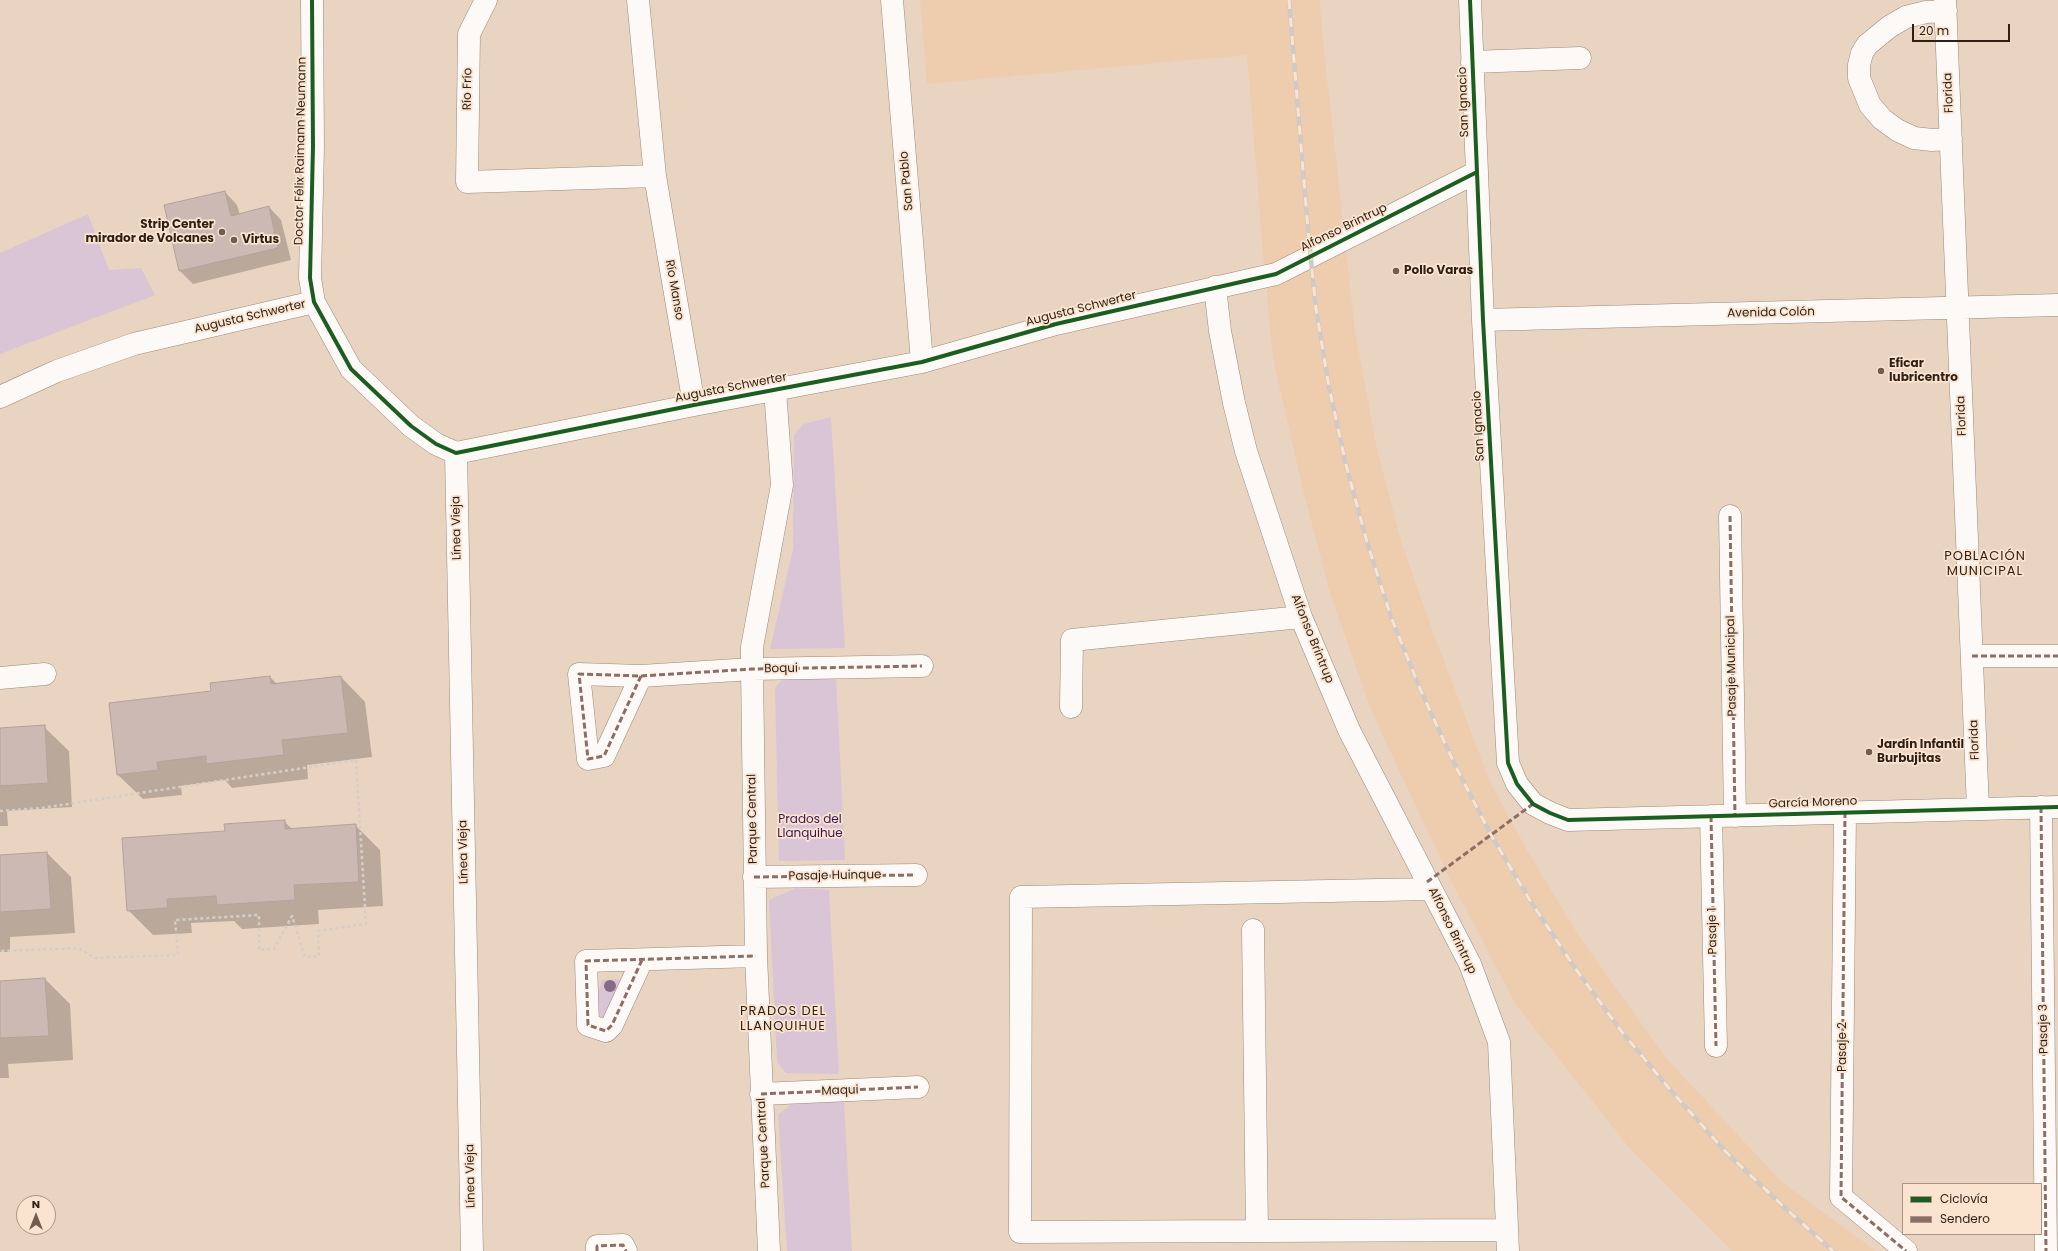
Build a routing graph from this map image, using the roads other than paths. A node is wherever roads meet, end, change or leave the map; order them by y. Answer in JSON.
{"nodes":[{"id":1,"x":312,"y":0,"type":"edge"},
{"id":2,"x":486,"y":0,"type":"edge"},
{"id":3,"x":638,"y":0,"type":"edge"},
{"id":4,"x":892,"y":0,"type":"edge"},
{"id":5,"x":1470,"y":0,"type":"edge"},
{"id":6,"x":1946,"y":6,"type":"edge"},
{"id":7,"x":1580,"y":58,"type":"dead end"},
{"id":8,"x":1472,"y":62,"type":"junction"},
{"id":9,"x":1951,"y":139,"type":"junction"},
{"id":10,"x":1477,"y":172,"type":"junction"},
{"id":11,"x":655,"y":176,"type":"junction"},
{"id":12,"x":1215,"y":287,"type":"junction"},
{"id":13,"x":314,"y":302,"type":"junction"},
{"id":14,"x":2058,"y":305,"type":"edge"},
{"id":15,"x":1958,"y":308,"type":"junction"},
{"id":16,"x":1483,"y":320,"type":"junction"},
{"id":17,"x":922,"y":362,"type":"junction"},
{"id":18,"x":776,"y":390,"type":"junction"},
{"id":19,"x":0,"y":397,"type":"edge"},
{"id":20,"x":694,"y":405,"type":"junction"},
{"id":21,"x":456,"y":453,"type":"junction"},
{"id":22,"x":1730,"y":516,"type":"dead end"},
{"id":23,"x":1301,"y":617,"type":"junction"},
{"id":24,"x":1972,"y":656,"type":"junction"},
{"id":25,"x":2058,"y":656,"type":"edge"},
{"id":26,"x":922,"y":666,"type":"dead end"},
{"id":27,"x":752,"y":669,"type":"junction"},
{"id":28,"x":46,"y":674,"type":"dead end"},
{"id":29,"x":641,"y":676,"type":"dead end"},
{"id":30,"x":0,"y":678,"type":"edge"},
{"id":31,"x":1070,"y":707,"type":"dead end"},
{"id":32,"x":2049,"y":807,"type":"edge"},
{"id":33,"x":1978,"y":809,"type":"junction"},
{"id":34,"x":1844,"y":812,"type":"junction"},
{"id":35,"x":1711,"y":816,"type":"junction"},
{"id":36,"x":1735,"y":816,"type":"junction"},
{"id":37,"x":1568,"y":820,"type":"joint"},
{"id":38,"x":916,"y":874,"type":"dead end"},
{"id":39,"x":754,"y":877,"type":"junction"},
{"id":40,"x":1431,"y":889,"type":"junction"},
{"id":41,"x":1253,"y":930,"type":"dead end"},
{"id":42,"x":756,"y":956,"type":"junction"},
{"id":43,"x":642,"y":960,"type":"dead end"},
{"id":44,"x":1716,"y":1046,"type":"dead end"},
{"id":45,"x":918,"y":1087,"type":"dead end"},
{"id":46,"x":761,"y":1094,"type":"junction"},
{"id":47,"x":1257,"y":1231,"type":"junction"},
{"id":48,"x":1508,"y":1240,"type":"edge"},
{"id":49,"x":472,"y":1251,"type":"edge"},
{"id":50,"x":597,"y":1251,"type":"edge"},
{"id":51,"x":626,"y":1251,"type":"edge"},
{"id":52,"x":769,"y":1251,"type":"edge"},
{"id":53,"x":1906,"y":1251,"type":"edge"},
{"id":54,"x":2046,"y":1251,"type":"edge"}],
"edges":[{"from":1,"to":13,"type":"street","name":"Doctor Félix Raimann Neumann"},
{"from":2,"to":11,"type":"street","name":"Río Frío"},
{"from":3,"to":11,"type":"street","name":"Río Manso"},
{"from":4,"to":17,"type":"street","name":"San Pablo"},
{"from":5,"to":8,"type":"street","name":"San Ignacio"},
{"from":6,"to":9,"type":"street","name":"Florida"},
{"from":6,"to":9,"type":"street"},
{"from":7,"to":8,"type":"street"},
{"from":8,"to":10,"type":"street","name":"San Ignacio"},
{"from":9,"to":15,"type":"street","name":"Florida"},
{"from":10,"to":12,"type":"street","name":"Alfonso Brintrup"},
{"from":10,"to":16,"type":"street","name":"San Ignacio"},
{"from":11,"to":20,"type":"street","name":"Río Manso"},
{"from":12,"to":17,"type":"street","name":"Augusta Schwerter"},
{"from":12,"to":23,"type":"street","name":"Alfonso Brintrup"},
{"from":13,"to":19,"type":"street","name":"Augusta Schwerter"},
{"from":13,"to":21,"type":"street","name":"Augusta Schwerter"},
{"from":14,"to":15,"type":"street","name":"Avenida Colón"},
{"from":15,"to":16,"type":"street","name":"Avenida Colón"},
{"from":15,"to":24,"type":"street","name":"Florida"},
{"from":16,"to":37,"type":"street","name":"San Ignacio"},
{"from":17,"to":18,"type":"street","name":"Augusta Schwerter"},
{"from":18,"to":20,"type":"street","name":"Augusta Schwerter"},
{"from":18,"to":27,"type":"street","name":"Parque Central"},
{"from":20,"to":21,"type":"street","name":"Augusta Schwerter"},
{"from":21,"to":49,"type":"street","name":"Línea Vieja"},
{"from":22,"to":36,"type":"street","name":"Pasaje Municipal"},
{"from":23,"to":31,"type":"street"},
{"from":23,"to":40,"type":"street","name":"Alfonso Brintrup"},
{"from":24,"to":25,"type":"street"},
{"from":24,"to":33,"type":"street","name":"Florida"},
{"from":26,"to":27,"type":"street","name":"Boqui"},
{"from":27,"to":29,"type":"street","name":"Boqui"},
{"from":27,"to":39,"type":"street","name":"Parque Central"},
{"from":28,"to":30,"type":"street"},
{"from":32,"to":33,"type":"street","name":"García Moreno"},
{"from":32,"to":54,"type":"street","name":"Pasaje 3"},
{"from":33,"to":34,"type":"street","name":"García Moreno"},
{"from":34,"to":36,"type":"street","name":"García Moreno"},
{"from":34,"to":53,"type":"street","name":"Pasaje 2"},
{"from":35,"to":36,"type":"street","name":"García Moreno"},
{"from":35,"to":37,"type":"street","name":"García Moreno"},
{"from":35,"to":44,"type":"street","name":"Pasaje 1"},
{"from":38,"to":39,"type":"street","name":"Pasaje Huinque"},
{"from":39,"to":42,"type":"street","name":"Parque Central"},
{"from":40,"to":47,"type":"street"},
{"from":40,"to":48,"type":"street","name":"Alfonso Brintrup"},
{"from":41,"to":47,"type":"street"},
{"from":42,"to":43,"type":"street"},
{"from":42,"to":46,"type":"street","name":"Parque Central"},
{"from":45,"to":46,"type":"street","name":"Maqui"},
{"from":46,"to":52,"type":"street","name":"Parque Central"},
{"from":47,"to":48,"type":"street"},
{"from":50,"to":51,"type":"street"}]}
